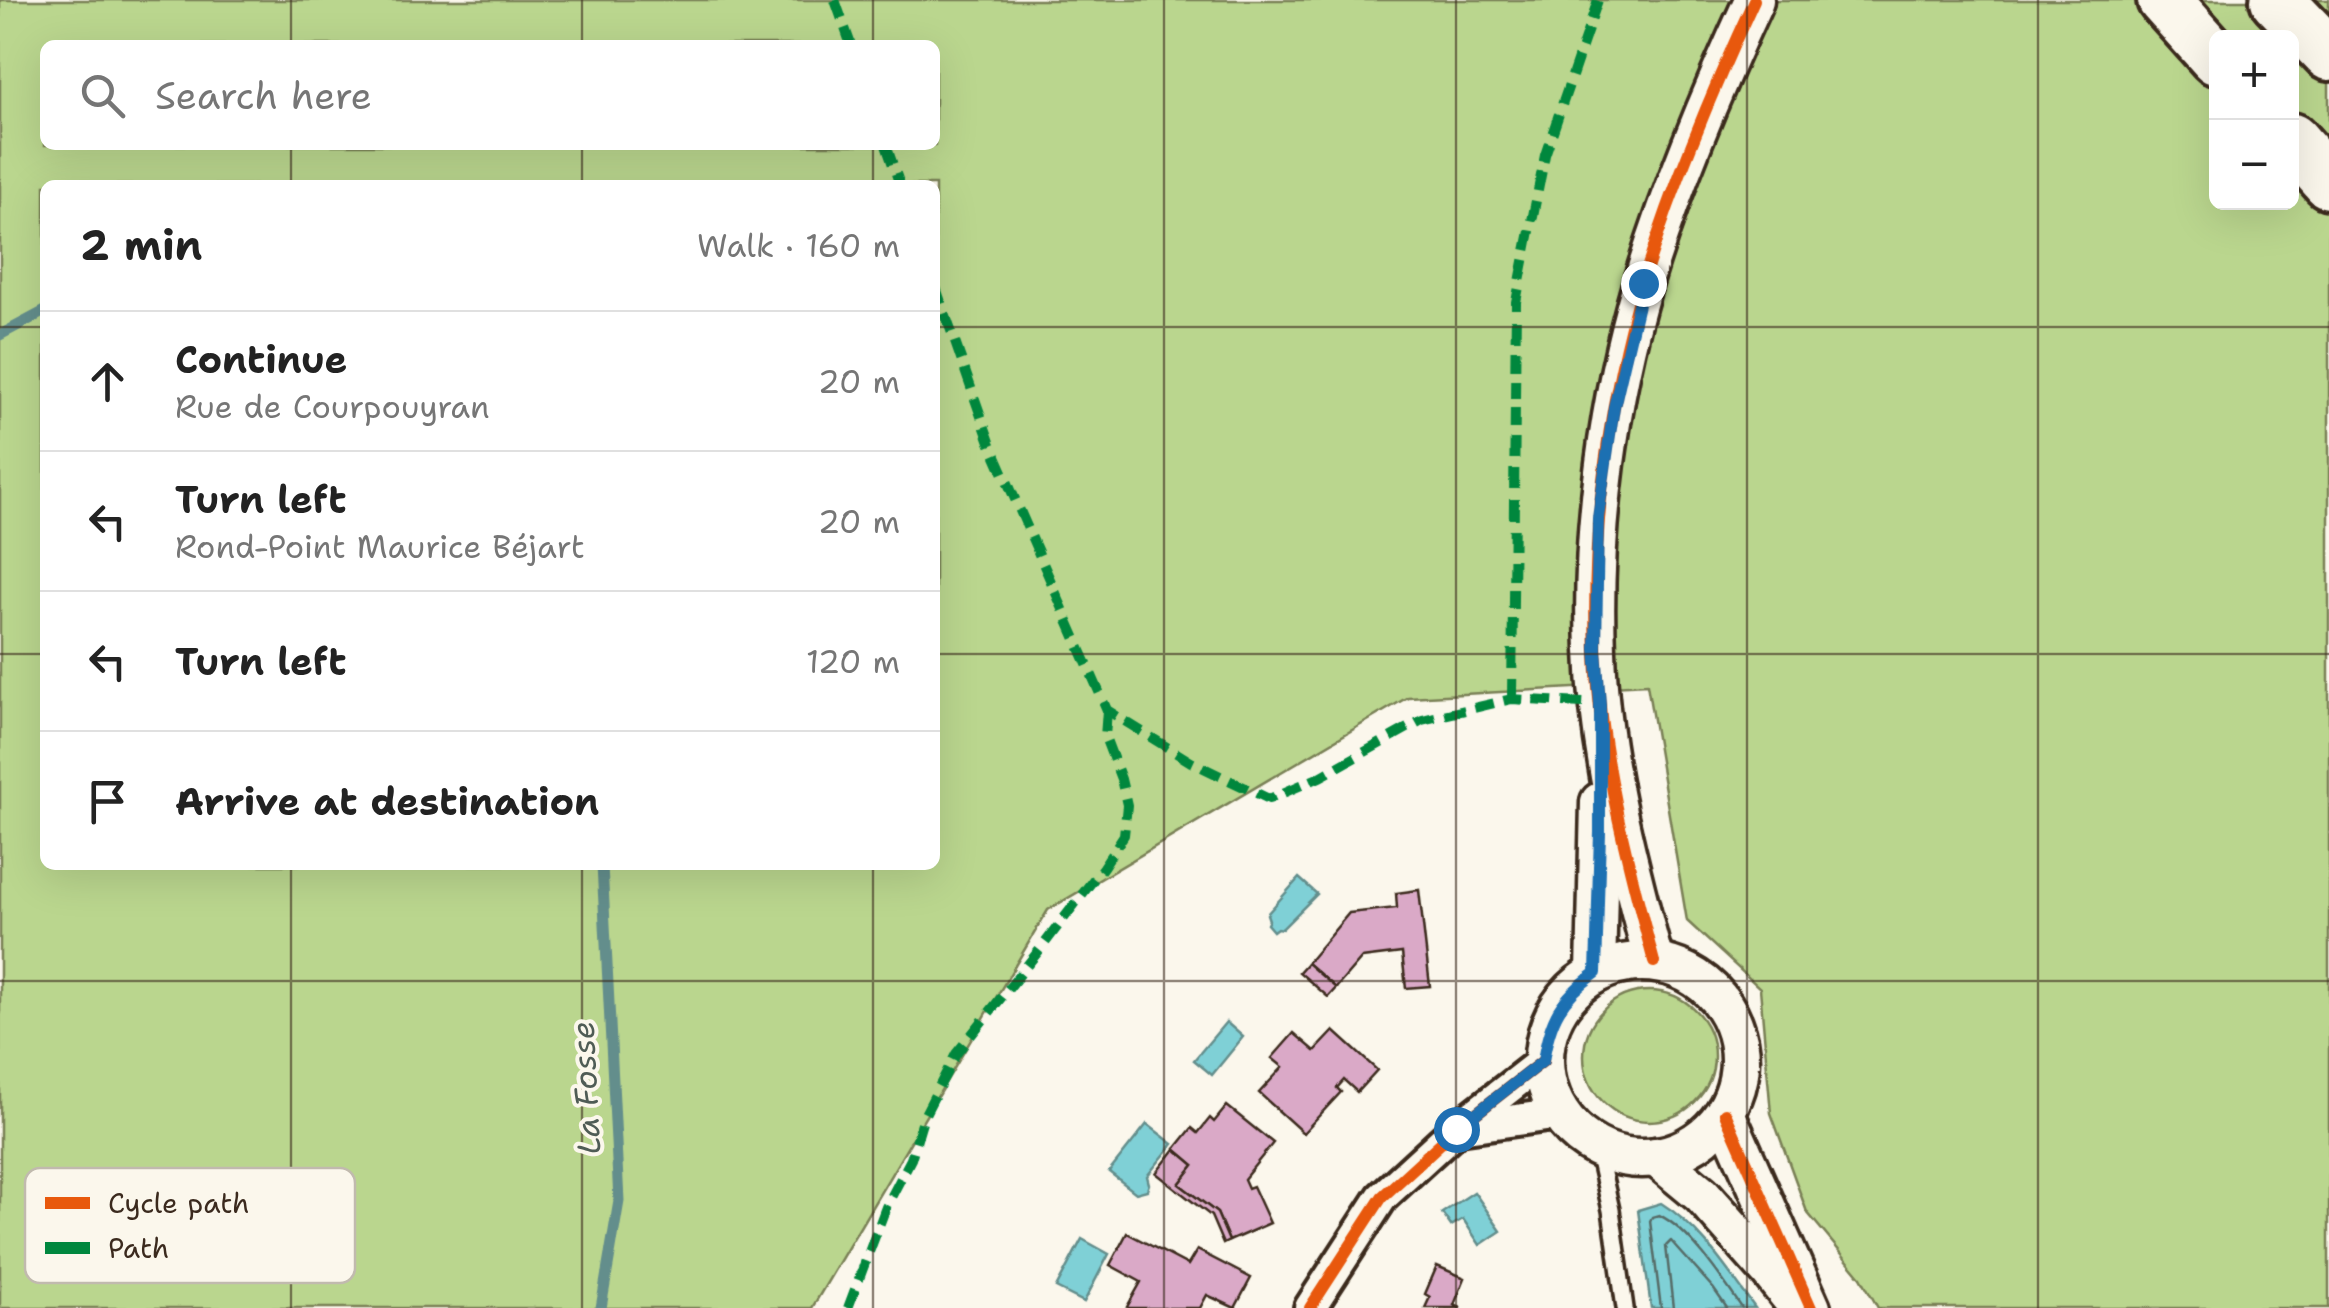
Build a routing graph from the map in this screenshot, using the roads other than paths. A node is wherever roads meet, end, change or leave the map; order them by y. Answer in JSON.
{"nodes":[{"id":1,"x":1754,"y":0,"type":"edge"},
{"id":2,"x":2164,"y":0,"type":"edge"},
{"id":3,"x":2277,"y":0,"type":"edge"},
{"id":4,"x":2209,"y":50,"type":"edge"},
{"id":5,"x":2329,"y":54,"type":"edge"},
{"id":6,"x":2299,"y":148,"type":"edge"},
{"id":7,"x":2329,"y":182,"type":"edge"},
{"id":8,"x":1600,"y":704,"type":"junction"},
{"id":9,"x":1654,"y":962,"type":"junction"},
{"id":10,"x":1596,"y":973,"type":"junction"},
{"id":11,"x":1543,"y":1061,"type":"junction"},
{"id":12,"x":1725,"y":1113,"type":"junction"},
{"id":13,"x":1560,"y":1114,"type":"junction"},
{"id":14,"x":1456,"y":1129,"type":"junction"},
{"id":15,"x":1596,"y":1147,"type":"junction"},
{"id":16,"x":1656,"y":1157,"type":"junction"},
{"id":17,"x":1310,"y":1308,"type":"edge"},
{"id":18,"x":1625,"y":1308,"type":"edge"},
{"id":19,"x":1799,"y":1308,"type":"edge"},
{"id":20,"x":1812,"y":1308,"type":"edge"}],
"edges":[{"from":1,"to":8,"type":"street"},
{"from":2,"to":4,"type":"highway"},
{"from":3,"to":5,"type":"highway"},
{"from":6,"to":7,"type":"highway"},
{"from":8,"to":9,"type":"street"},
{"from":8,"to":10,"type":"street"},
{"from":9,"to":10,"type":"street"},
{"from":9,"to":12,"type":"street"},
{"from":10,"to":11,"type":"street"},
{"from":11,"to":13,"type":"street"},
{"from":11,"to":14,"type":"street"},
{"from":12,"to":16,"type":"street"},
{"from":12,"to":20,"type":"street"},
{"from":13,"to":14,"type":"street"},
{"from":13,"to":15,"type":"street"},
{"from":14,"to":17,"type":"street"},
{"from":15,"to":16,"type":"street"},
{"from":15,"to":18,"type":"lane"},
{"from":16,"to":19,"type":"street"}]}
